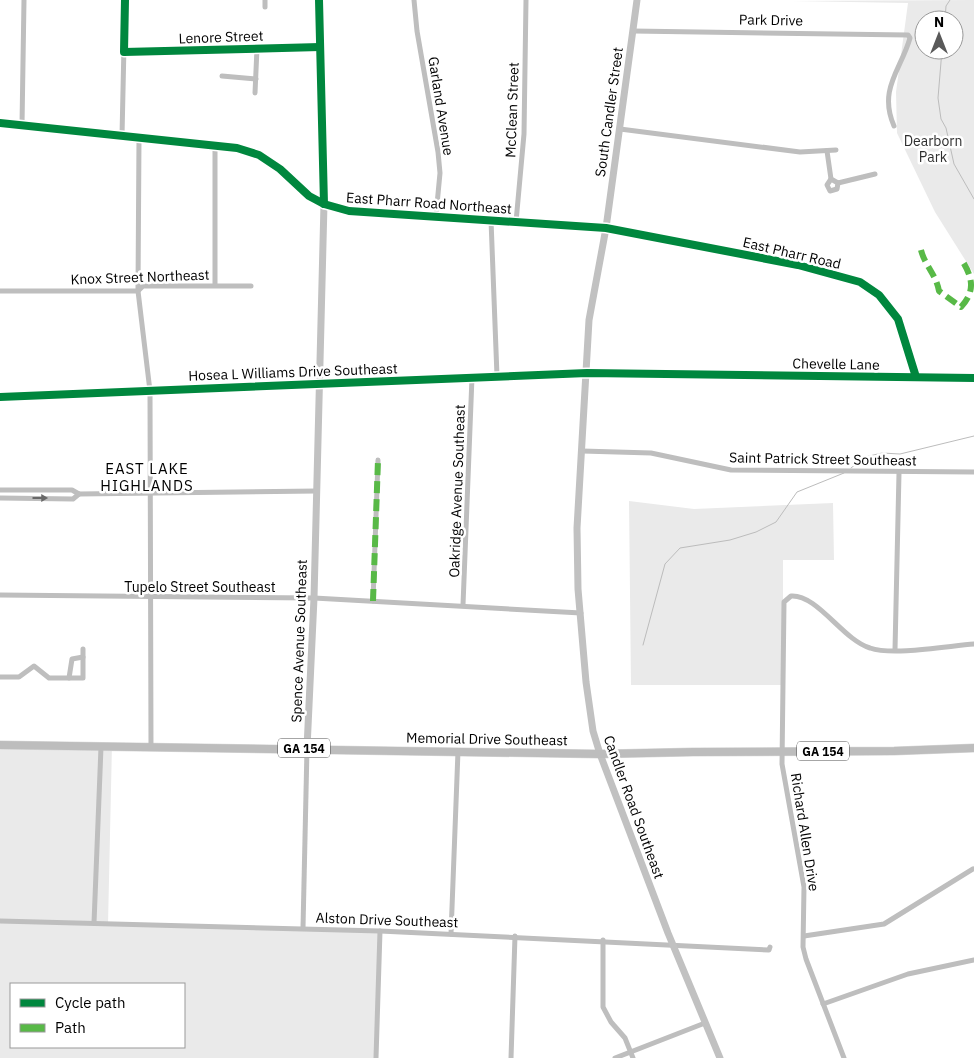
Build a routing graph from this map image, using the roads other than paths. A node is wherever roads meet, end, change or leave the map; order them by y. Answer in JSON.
{"nodes":[{"id":1,"x":24,"y":0,"type":"edge"},
{"id":2,"x":125,"y":0,"type":"edge"},
{"id":3,"x":265,"y":0,"type":"edge"},
{"id":4,"x":319,"y":0,"type":"edge"},
{"id":5,"x":414,"y":0,"type":"edge"},
{"id":6,"x":526,"y":0,"type":"edge"},
{"id":7,"x":637,"y":0,"type":"edge"},
{"id":8,"x":265,"y":7,"type":"dead end"},
{"id":9,"x":633,"y":31,"type":"junction"},
{"id":10,"x":320,"y":47,"type":"junction"},
{"id":11,"x":257,"y":48,"type":"junction"},
{"id":12,"x":124,"y":52,"type":"junction"},
{"id":13,"x":222,"y":76,"type":"dead end"},
{"id":14,"x":256,"y":79,"type":"junction"},
{"id":15,"x":255,"y":92,"type":"dead end"},
{"id":16,"x":0,"y":123,"type":"edge"},
{"id":17,"x":22,"y":125,"type":"junction"},
{"id":18,"x":894,"y":126,"type":"dead end"},
{"id":19,"x":620,"y":129,"type":"junction"},
{"id":20,"x":122,"y":136,"type":"junction"},
{"id":21,"x":138,"y":138,"type":"junction"},
{"id":22,"x":215,"y":146,"type":"junction"},
{"id":23,"x":836,"y":150,"type":"dead end"},
{"id":24,"x":827,"y":151,"type":"junction"},
{"id":25,"x":875,"y":174,"type":"dead end"},
{"id":26,"x":831,"y":179,"type":"junction"},
{"id":27,"x":838,"y":183,"type":"junction"},
{"id":28,"x":324,"y":204,"type":"junction"},
{"id":29,"x":436,"y":215,"type":"junction"},
{"id":30,"x":491,"y":220,"type":"junction"},
{"id":31,"x":516,"y":222,"type":"junction"},
{"id":32,"x":606,"y":228,"type":"junction"},
{"id":33,"x":215,"y":285,"type":"junction"},
{"id":34,"x":251,"y":286,"type":"dead end"},
{"id":35,"x":0,"y":291,"type":"edge"},
{"id":36,"x":138,"y":291,"type":"junction"},
{"id":37,"x":586,"y":373,"type":"junction"},
{"id":38,"x":497,"y":376,"type":"junction"},
{"id":39,"x":472,"y":377,"type":"junction"},
{"id":40,"x":916,"y":377,"type":"junction"},
{"id":41,"x":974,"y":378,"type":"edge"},
{"id":42,"x":319,"y":384,"type":"junction"},
{"id":43,"x":150,"y":391,"type":"junction"},
{"id":44,"x":0,"y":397,"type":"edge"},
{"id":45,"x":582,"y":451,"type":"junction"},
{"id":46,"x":378,"y":460,"type":"dead end"},
{"id":47,"x":974,"y":472,"type":"edge"},
{"id":48,"x":900,"y":473,"type":"junction"},
{"id":49,"x":0,"y":490,"type":"edge"},
{"id":50,"x":317,"y":491,"type":"junction"},
{"id":51,"x":150,"y":493,"type":"junction"},
{"id":52,"x":79,"y":494,"type":"junction"},
{"id":53,"x":0,"y":498,"type":"edge"},
{"id":54,"x":0,"y":595,"type":"edge"},
{"id":55,"x":150,"y":598,"type":"junction"},
{"id":56,"x":314,"y":598,"type":"junction"},
{"id":57,"x":372,"y":601,"type":"junction"},
{"id":58,"x":463,"y":605,"type":"junction"},
{"id":59,"x":580,"y":613,"type":"junction"},
{"id":60,"x":974,"y":644,"type":"edge"},
{"id":61,"x":83,"y":649,"type":"dead end"},
{"id":62,"x":895,"y":650,"type":"junction"},
{"id":63,"x":83,"y":657,"type":"junction"},
{"id":64,"x":0,"y":676,"type":"edge"},
{"id":65,"x":69,"y":678,"type":"junction"},
{"id":66,"x":0,"y":745,"type":"edge"},
{"id":67,"x":101,"y":746,"type":"junction"},
{"id":68,"x":151,"y":747,"type":"junction"},
{"id":69,"x":307,"y":748,"type":"junction"},
{"id":70,"x":974,"y":748,"type":"edge"},
{"id":71,"x":458,"y":751,"type":"junction"},
{"id":72,"x":784,"y":752,"type":"junction"},
{"id":73,"x":600,"y":754,"type":"junction"},
{"id":74,"x":973,"y":869,"type":"edge"},
{"id":75,"x":0,"y":921,"type":"edge"},
{"id":76,"x":94,"y":923,"type":"junction"},
{"id":77,"x":302,"y":928,"type":"junction"},
{"id":78,"x":380,"y":931,"type":"junction"},
{"id":79,"x":451,"y":934,"type":"junction"},
{"id":80,"x":515,"y":936,"type":"junction"},
{"id":81,"x":804,"y":936,"type":"junction"},
{"id":82,"x":603,"y":940,"type":"junction"},
{"id":83,"x":672,"y":944,"type":"junction"},
{"id":84,"x":770,"y":947,"type":"dead end"},
{"id":85,"x":974,"y":960,"type":"edge"},
{"id":86,"x":823,"y":1004,"type":"junction"},
{"id":87,"x":705,"y":1023,"type":"junction"},
{"id":88,"x":631,"y":1052,"type":"junction"},
{"id":89,"x":376,"y":1058,"type":"edge"},
{"id":90,"x":511,"y":1058,"type":"edge"},
{"id":91,"x":615,"y":1058,"type":"edge"},
{"id":92,"x":633,"y":1058,"type":"edge"},
{"id":93,"x":720,"y":1058,"type":"edge"},
{"id":94,"x":844,"y":1058,"type":"edge"}],
"edges":[{"from":1,"to":17,"type":"street"},
{"from":2,"to":12,"type":"street"},
{"from":3,"to":8,"type":"street"},
{"from":4,"to":10,"type":"street","name":"Spence Avenue Southeast"},
{"from":5,"to":29,"type":"street","name":"Garland Avenue"},
{"from":6,"to":31,"type":"street","name":"McClean Street"},
{"from":7,"to":9,"type":"street","name":"South Candler Street"},
{"from":9,"to":18,"type":"street","name":"Park Drive"},
{"from":9,"to":19,"type":"street","name":"South Candler Street"},
{"from":10,"to":11,"type":"street","name":"Lenore Street"},
{"from":10,"to":28,"type":"street","name":"Spence Avenue Southeast"},
{"from":11,"to":12,"type":"street","name":"Lenore Street"},
{"from":11,"to":14,"type":"street"},
{"from":12,"to":20,"type":"street"},
{"from":13,"to":14,"type":"street"},
{"from":14,"to":15,"type":"street"},
{"from":16,"to":17,"type":"street","name":"East Pharr Road Northeast"},
{"from":17,"to":20,"type":"street","name":"East Pharr Road Northeast"},
{"from":19,"to":24,"type":"street"},
{"from":19,"to":32,"type":"street","name":"South Candler Street"},
{"from":20,"to":21,"type":"street","name":"East Pharr Road Northeast"},
{"from":21,"to":22,"type":"street","name":"East Pharr Road Northeast"},
{"from":21,"to":36,"type":"street"},
{"from":22,"to":28,"type":"street","name":"East Pharr Road Northeast"},
{"from":22,"to":33,"type":"street"},
{"from":23,"to":24,"type":"street"},
{"from":24,"to":26,"type":"street"},
{"from":25,"to":27,"type":"street"},
{"from":26,"to":27,"type":"street"},
{"from":26,"to":27,"type":"street"},
{"from":28,"to":29,"type":"street","name":"East Pharr Road Northeast"},
{"from":28,"to":42,"type":"street","name":"Spence Avenue Southeast"},
{"from":29,"to":30,"type":"street","name":"East Pharr Road Northeast"},
{"from":30,"to":31,"type":"street","name":"East Pharr Road Northeast"},
{"from":30,"to":38,"type":"street"},
{"from":31,"to":32,"type":"street","name":"East Pharr Road Northeast"},
{"from":32,"to":37,"type":"street","name":"South Candler Street"},
{"from":32,"to":40,"type":"street","name":"East Pharr Road"},
{"from":33,"to":34,"type":"street","name":"Knox Street Northeast"},
{"from":33,"to":36,"type":"street","name":"Knox Street Northeast"},
{"from":35,"to":36,"type":"street","name":"Knox Street Northeast"},
{"from":36,"to":43,"type":"street"},
{"from":37,"to":38,"type":"street","name":"Hosea L Williams Drive Southeast"},
{"from":37,"to":40,"type":"street","name":"Chevelle Lane"},
{"from":37,"to":45,"type":"street","name":"Candler Road Southeast"},
{"from":38,"to":39,"type":"street","name":"Hosea L Williams Drive Southeast"},
{"from":39,"to":42,"type":"street","name":"Hosea L Williams Drive Southeast"},
{"from":39,"to":58,"type":"street","name":"Oakridge Avenue Southeast"},
{"from":40,"to":41,"type":"street","name":"Chevelle Lane"},
{"from":42,"to":43,"type":"street","name":"Hosea L Williams Drive Southeast"},
{"from":42,"to":50,"type":"street","name":"Spence Avenue Southeast"},
{"from":43,"to":44,"type":"street","name":"Hosea L Williams Drive Southeast"},
{"from":43,"to":51,"type":"street"},
{"from":45,"to":48,"type":"street","name":"Saint Patrick Street Southeast"},
{"from":45,"to":59,"type":"street","name":"Candler Road Southeast"},
{"from":46,"to":57,"type":"street"},
{"from":47,"to":48,"type":"street","name":"Saint Patrick Street Southeast"},
{"from":48,"to":62,"type":"street"},
{"from":49,"to":52,"type":"street"},
{"from":50,"to":51,"type":"street"},
{"from":50,"to":56,"type":"street","name":"Spence Avenue Southeast"},
{"from":51,"to":52,"type":"street"},
{"from":51,"to":55,"type":"street"},
{"from":53,"to":52,"type":"street","one_way":true},
{"from":54,"to":55,"type":"street","name":"Tupelo Street Southeast"},
{"from":55,"to":56,"type":"street","name":"Tupelo Street Southeast"},
{"from":55,"to":68,"type":"street"},
{"from":56,"to":57,"type":"street","name":"Tupelo Street Southeast"},
{"from":56,"to":69,"type":"street","name":"Spence Avenue Southeast"},
{"from":57,"to":58,"type":"street","name":"Tupelo Street Southeast"},
{"from":58,"to":59,"type":"street","name":"Tupelo Street Southeast"},
{"from":59,"to":73,"type":"street","name":"Candler Road Southeast"},
{"from":60,"to":62,"type":"street"},
{"from":61,"to":63,"type":"street"},
{"from":62,"to":72,"type":"street","name":"Richard Allen Drive"},
{"from":63,"to":65,"type":"street"},
{"from":63,"to":65,"type":"street"},
{"from":64,"to":65,"type":"street"},
{"from":66,"to":67,"type":"main road","name":"Memorial Drive Southeast","number":"GA 154"},
{"from":67,"to":68,"type":"main road","name":"Memorial Drive Southeast","number":"GA 154"},
{"from":67,"to":76,"type":"street"},
{"from":68,"to":69,"type":"main road","name":"Memorial Drive Southeast","number":"GA 154"},
{"from":69,"to":71,"type":"main road","name":"Memorial Drive Southeast","number":"GA 154"},
{"from":69,"to":77,"type":"street","name":"Spence Avenue Southeast"},
{"from":70,"to":72,"type":"main road","name":"Memorial Drive Southeast","number":"GA 154"},
{"from":71,"to":73,"type":"main road","name":"Memorial Drive Southeast","number":"GA 154"},
{"from":71,"to":79,"type":"street"},
{"from":72,"to":73,"type":"main road","name":"Memorial Drive Southeast","number":"GA 154"},
{"from":72,"to":81,"type":"street","name":"Richard Allen Drive"},
{"from":73,"to":83,"type":"street","name":"Candler Road Southeast"},
{"from":74,"to":81,"type":"street"},
{"from":75,"to":76,"type":"street","name":"Alston Drive Southeast"},
{"from":76,"to":77,"type":"street","name":"Alston Drive Southeast"},
{"from":77,"to":78,"type":"street","name":"Alston Drive Southeast"},
{"from":78,"to":79,"type":"street","name":"Alston Drive Southeast"},
{"from":78,"to":89,"type":"street"},
{"from":79,"to":80,"type":"street","name":"Alston Drive Southeast"},
{"from":80,"to":82,"type":"street","name":"Alston Drive Southeast"},
{"from":80,"to":90,"type":"street"},
{"from":81,"to":86,"type":"street","name":"Richard Allen Drive"},
{"from":82,"to":83,"type":"street","name":"Alston Drive Southeast"},
{"from":82,"to":88,"type":"street"},
{"from":83,"to":84,"type":"street","name":"Alston Drive Southeast"},
{"from":83,"to":87,"type":"street","name":"Candler Road Southeast"},
{"from":85,"to":86,"type":"street"},
{"from":86,"to":94,"type":"street","name":"Richard Allen Drive"},
{"from":87,"to":88,"type":"street"},
{"from":87,"to":93,"type":"street","name":"Candler Road Southeast"},
{"from":88,"to":91,"type":"street"},
{"from":88,"to":92,"type":"street"}]}
